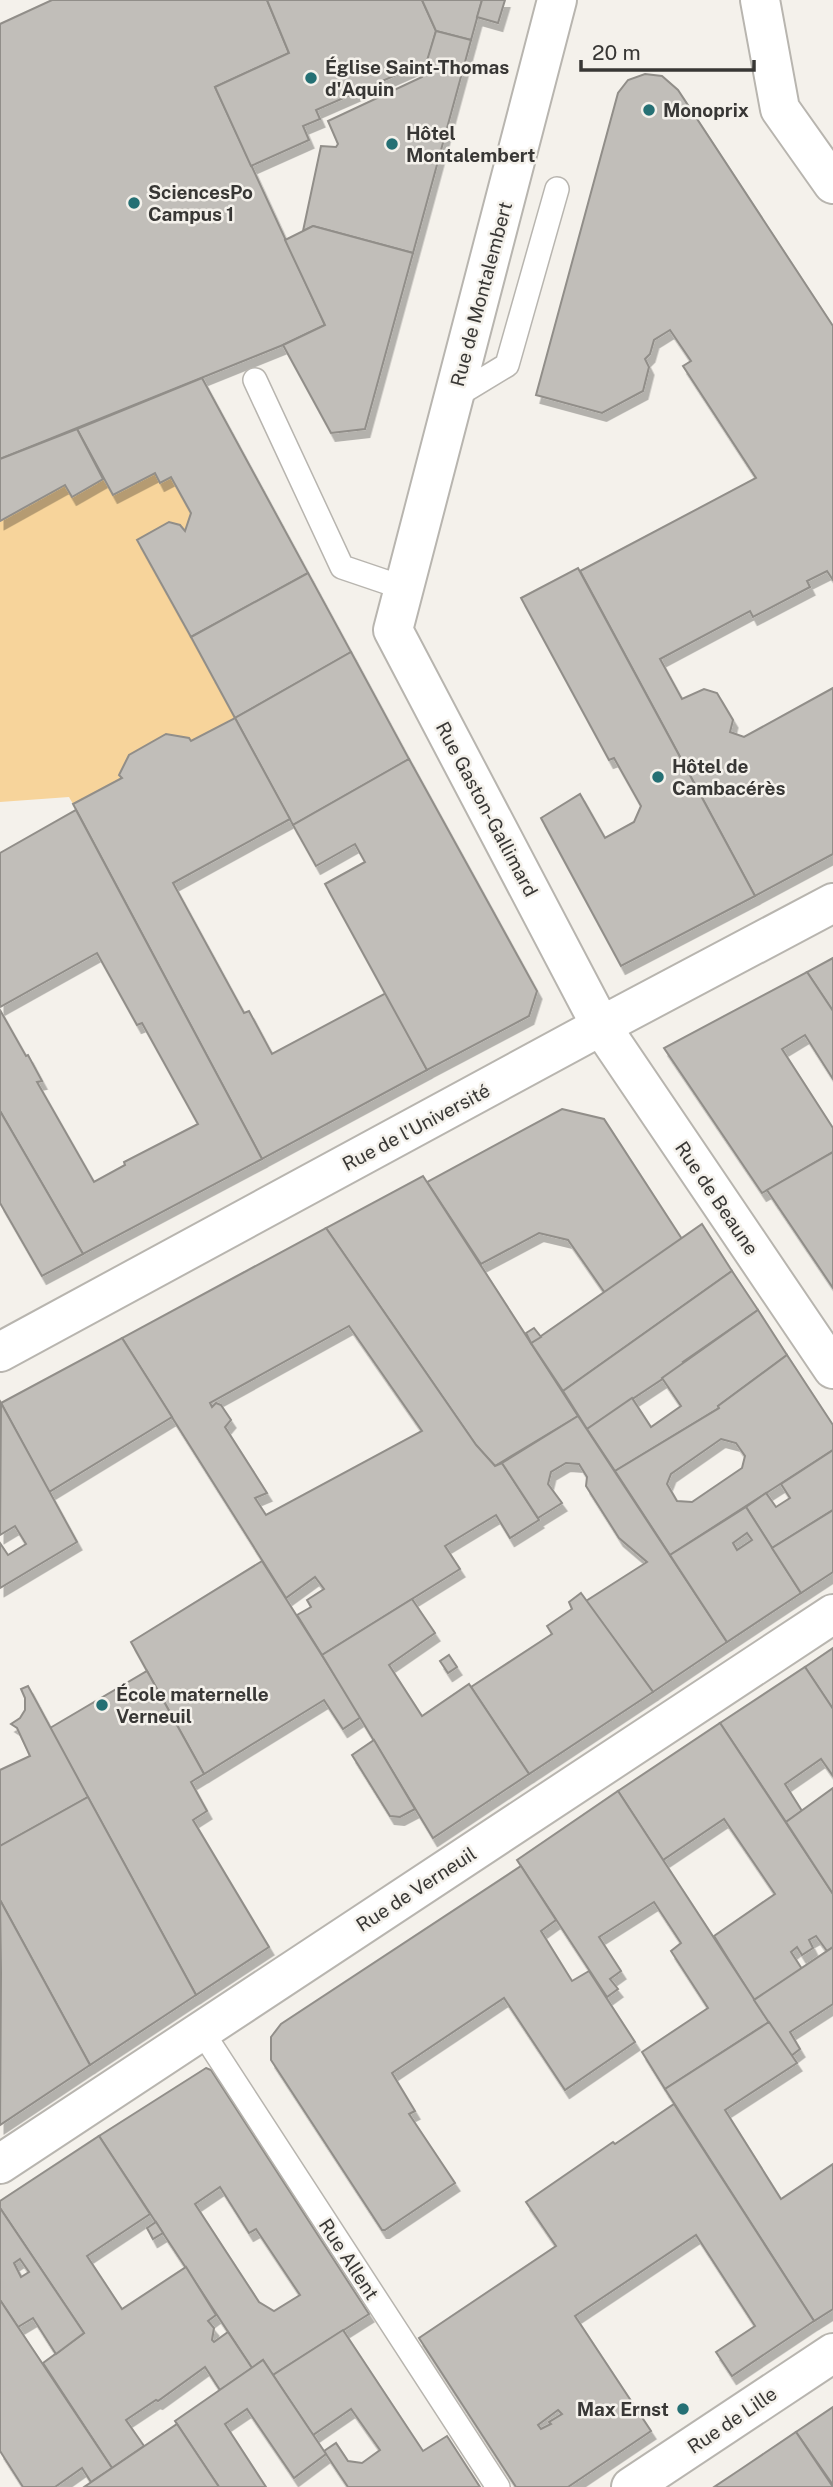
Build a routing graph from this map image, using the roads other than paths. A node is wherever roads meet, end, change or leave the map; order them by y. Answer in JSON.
{"nodes":[{"id":1,"x":557,"y":0,"type":"edge"},
{"id":2,"x":760,"y":0,"type":"edge"},
{"id":3,"x":833,"y":184,"type":"edge"},
{"id":4,"x":557,"y":189,"type":"dead end"},
{"id":5,"x":255,"y":380,"type":"dead end"},
{"id":6,"x":454,"y":397,"type":"junction"},
{"id":7,"x":404,"y":588,"type":"junction"},
{"id":8,"x":833,"y":903,"type":"edge"},
{"id":9,"x":601,"y":1026,"type":"junction"},
{"id":10,"x":0,"y":1352,"type":"edge"},
{"id":11,"x":833,"y":1369,"type":"edge"},
{"id":12,"x":833,"y":1614,"type":"edge"},
{"id":13,"x":201,"y":2030,"type":"junction"},
{"id":14,"x":0,"y":2164,"type":"edge"},
{"id":15,"x":833,"y":2353,"type":"edge"},
{"id":16,"x":498,"y":2487,"type":"edge"},
{"id":17,"x":631,"y":2487,"type":"edge"}],
"edges":[{"from":1,"to":6,"type":"street","name":"Rue de Montalembert"},
{"from":2,"to":3,"type":"street"},
{"from":4,"to":6,"type":"lane"},
{"from":5,"to":7,"type":"lane"},
{"from":6,"to":7,"type":"street","name":"Rue de Montalembert"},
{"from":7,"to":9,"type":"street","name":"Rue Gaston-Gallimard"},
{"from":8,"to":9,"type":"street","name":"Rue de l'Université"},
{"from":9,"to":10,"type":"street","name":"Rue de l'Université"},
{"from":9,"to":11,"type":"street","name":"Rue de Beaune"},
{"from":12,"to":13,"type":"street","name":"Rue de Verneuil"},
{"from":13,"to":14,"type":"street","name":"Rue de Verneuil"},
{"from":13,"to":16,"type":"lane","name":"Rue Allent"},
{"from":15,"to":17,"type":"street","name":"Rue de Lille"}]}
